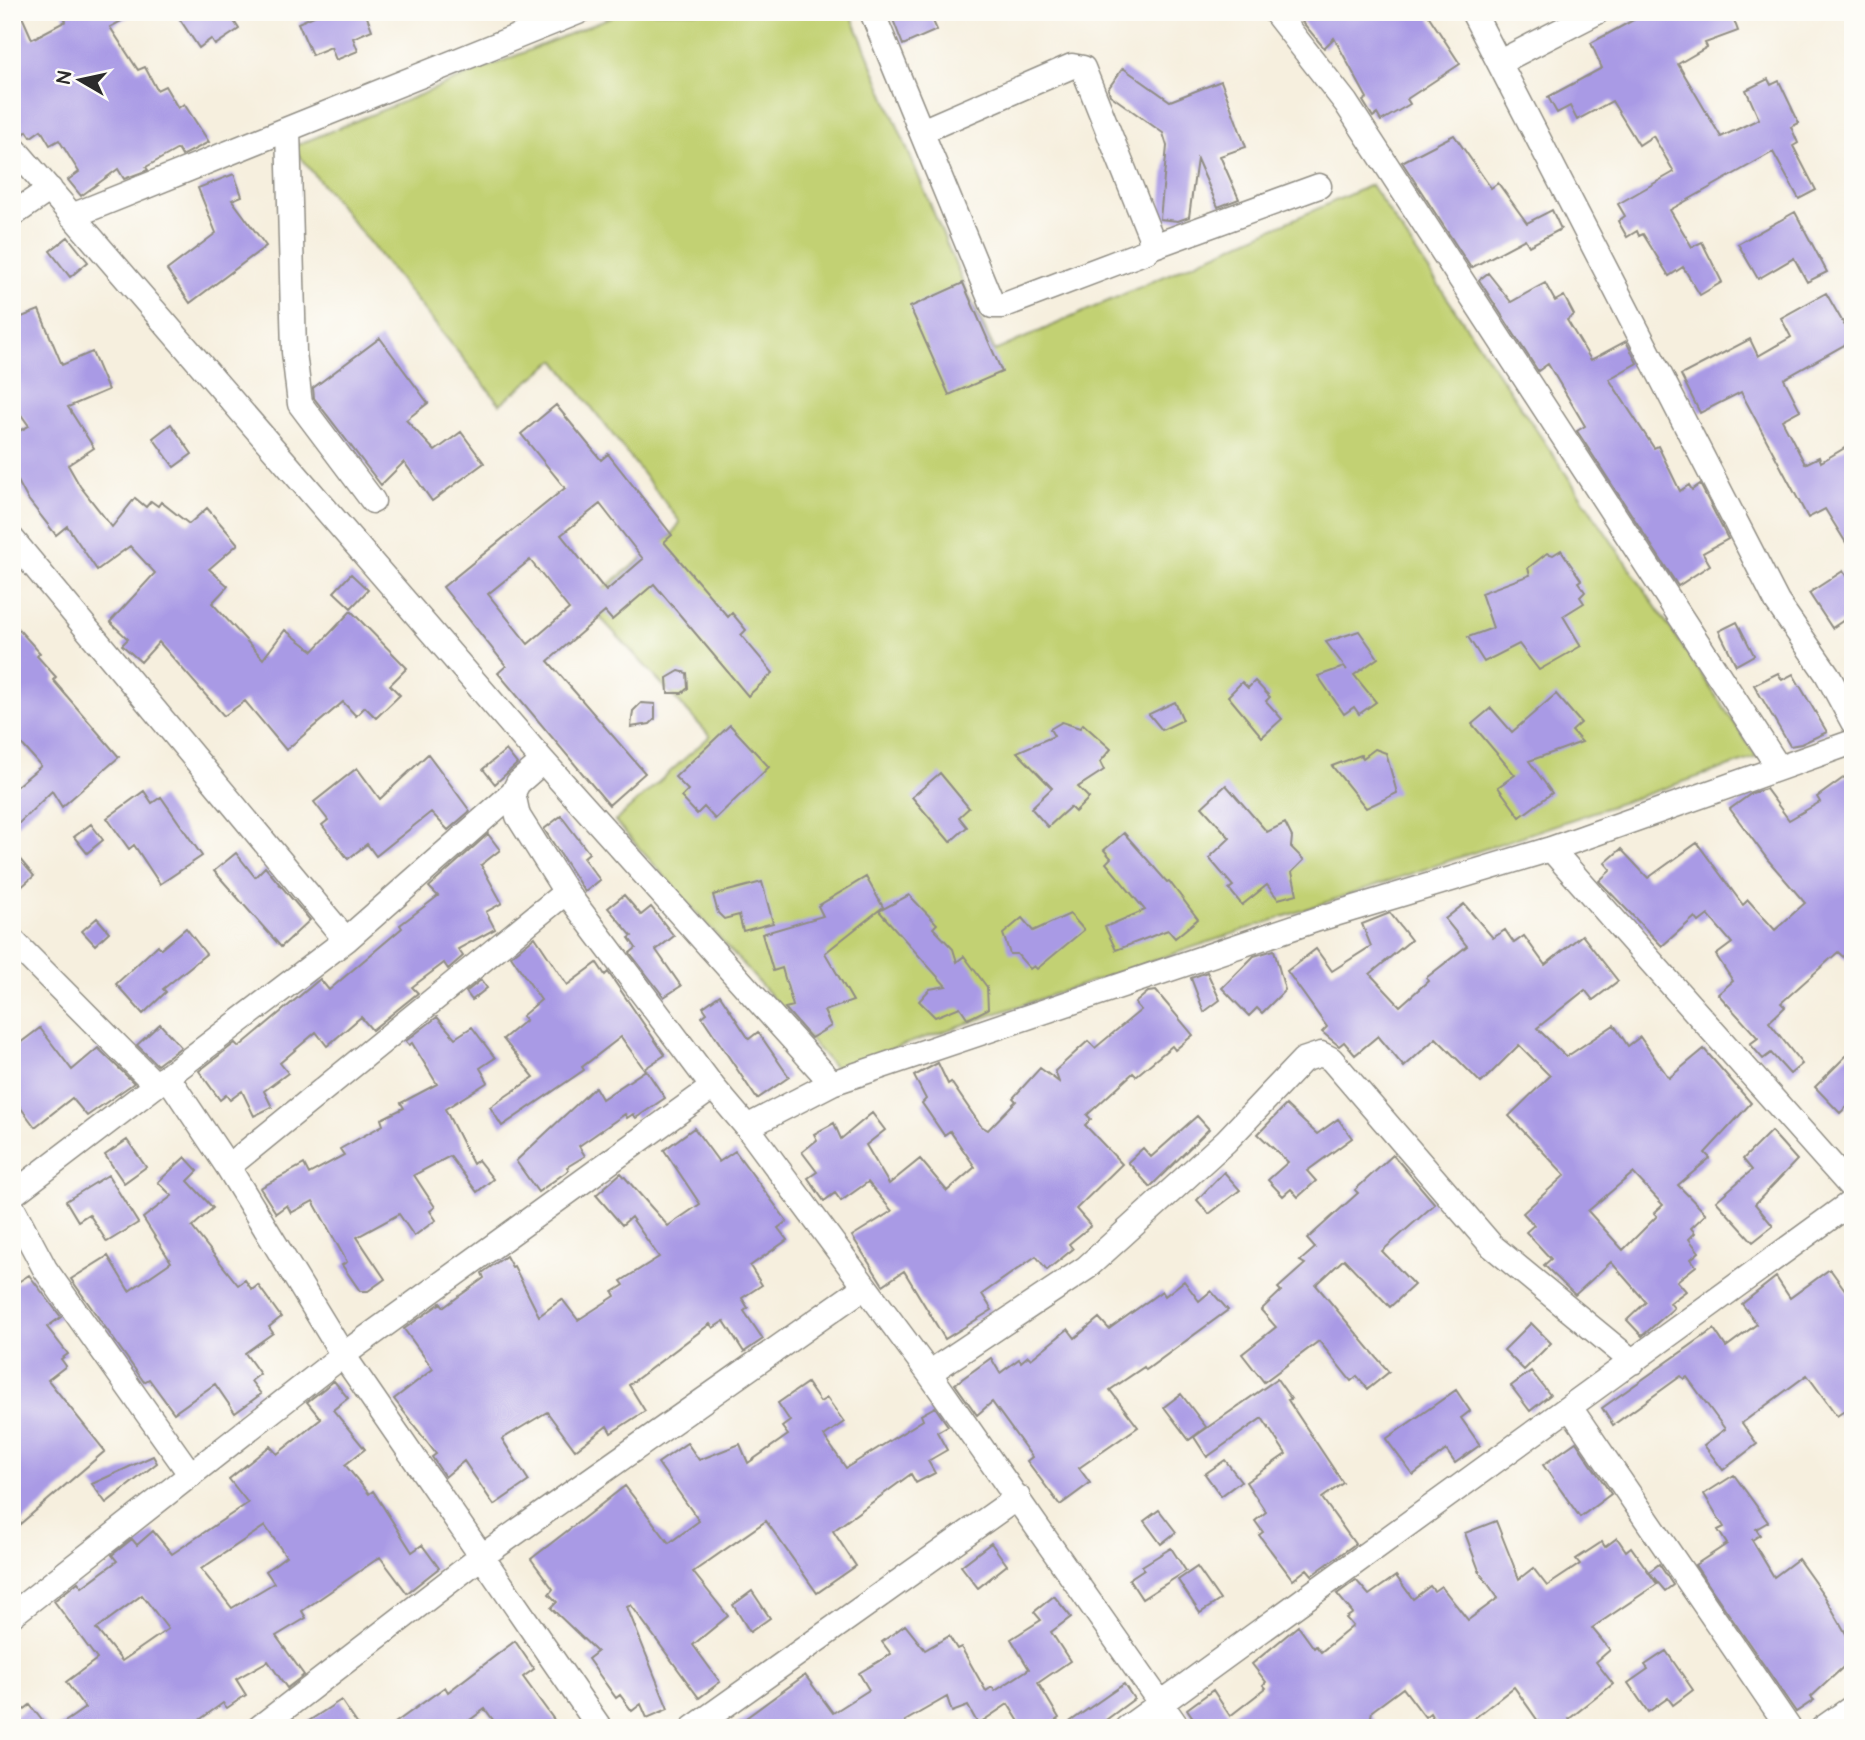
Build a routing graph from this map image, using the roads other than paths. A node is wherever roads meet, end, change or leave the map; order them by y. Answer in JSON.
{"nodes":[{"id":1,"x":578,"y":12,"type":"edge"},
{"id":2,"x":872,"y":12,"type":"edge"},
{"id":3,"x":1275,"y":12,"type":"edge"},
{"id":4,"x":1473,"y":12,"type":"edge"},
{"id":5,"x":1597,"y":12,"type":"edge"},
{"id":6,"x":1500,"y":62,"type":"junction"},
{"id":7,"x":288,"y":130,"type":"junction"},
{"id":8,"x":922,"y":131,"type":"junction"},
{"id":9,"x":12,"y":146,"type":"edge"},
{"id":10,"x":1319,"y":186,"type":"dead end"},
{"id":11,"x":50,"y":189,"type":"junction"},
{"id":12,"x":12,"y":215,"type":"edge"},
{"id":13,"x":72,"y":216,"type":"junction"},
{"id":14,"x":1151,"y":247,"type":"junction"},
{"id":15,"x":373,"y":501,"type":"dead end"},
{"id":16,"x":12,"y":539,"type":"edge"},
{"id":17,"x":1853,"y":722,"type":"edge"},
{"id":18,"x":1853,"y":742,"type":"edge"},
{"id":19,"x":543,"y":761,"type":"junction"},
{"id":20,"x":1779,"y":768,"type":"junction"},
{"id":21,"x":513,"y":793,"type":"junction"},
{"id":22,"x":1551,"y":849,"type":"junction"},
{"id":23,"x":566,"y":891,"type":"junction"},
{"id":24,"x":12,"y":940,"type":"edge"},
{"id":25,"x":346,"y":940,"type":"junction"},
{"id":26,"x":162,"y":1080,"type":"junction"},
{"id":27,"x":832,"y":1083,"type":"junction"},
{"id":28,"x":713,"y":1087,"type":"junction"},
{"id":29,"x":747,"y":1127,"type":"junction"},
{"id":30,"x":228,"y":1167,"type":"junction"},
{"id":31,"x":1853,"y":1189,"type":"edge"},
{"id":32,"x":12,"y":1195,"type":"edge"},
{"id":33,"x":1853,"y":1201,"type":"edge"},
{"id":34,"x":12,"y":1207,"type":"edge"},
{"id":35,"x":863,"y":1288,"type":"junction"},
{"id":36,"x":343,"y":1355,"type":"junction"},
{"id":37,"x":1633,"y":1362,"type":"junction"},
{"id":38,"x":929,"y":1373,"type":"junction"},
{"id":39,"x":1571,"y":1409,"type":"junction"},
{"id":40,"x":191,"y":1475,"type":"junction"},
{"id":41,"x":1018,"y":1497,"type":"junction"},
{"id":42,"x":481,"y":1557,"type":"junction"},
{"id":43,"x":12,"y":1615,"type":"edge"},
{"id":44,"x":1161,"y":1703,"type":"junction"},
{"id":45,"x":1853,"y":1707,"type":"edge"},
{"id":46,"x":259,"y":1728,"type":"edge"},
{"id":47,"x":600,"y":1728,"type":"edge"},
{"id":48,"x":693,"y":1728,"type":"edge"},
{"id":49,"x":1127,"y":1728,"type":"edge"},
{"id":50,"x":1178,"y":1728,"type":"edge"},
{"id":51,"x":1789,"y":1728,"type":"edge"},
{"id":52,"x":1823,"y":1728,"type":"edge"}],
"edges":[{"from":1,"to":7,"type":"street"},
{"from":2,"to":8,"type":"street"},
{"from":3,"to":20,"type":"street"},
{"from":4,"to":6,"type":"street"},
{"from":5,"to":6,"type":"street"},
{"from":6,"to":17,"type":"street"},
{"from":7,"to":13,"type":"street"},
{"from":7,"to":15,"type":"street"},
{"from":8,"to":14,"type":"street"},
{"from":8,"to":14,"type":"street"},
{"from":9,"to":11,"type":"street"},
{"from":10,"to":14,"type":"street"},
{"from":11,"to":12,"type":"street"},
{"from":11,"to":13,"type":"street"},
{"from":13,"to":19,"type":"street"},
{"from":16,"to":25,"type":"street"},
{"from":18,"to":20,"type":"street"},
{"from":19,"to":21,"type":"street"},
{"from":19,"to":27,"type":"street"},
{"from":20,"to":22,"type":"street"},
{"from":21,"to":23,"type":"street"},
{"from":21,"to":25,"type":"street"},
{"from":22,"to":27,"type":"street"},
{"from":22,"to":31,"type":"street"},
{"from":23,"to":28,"type":"street"},
{"from":23,"to":30,"type":"street"},
{"from":24,"to":26,"type":"street"},
{"from":25,"to":26,"type":"street"},
{"from":26,"to":30,"type":"street"},
{"from":26,"to":32,"type":"street"},
{"from":27,"to":29,"type":"street"},
{"from":28,"to":29,"type":"street"},
{"from":28,"to":36,"type":"street"},
{"from":29,"to":35,"type":"street"},
{"from":30,"to":36,"type":"street"},
{"from":33,"to":37,"type":"street"},
{"from":34,"to":40,"type":"street"},
{"from":35,"to":38,"type":"street"},
{"from":35,"to":42,"type":"street"},
{"from":36,"to":40,"type":"street"},
{"from":36,"to":42,"type":"street"},
{"from":37,"to":38,"type":"street"},
{"from":37,"to":39,"type":"street"},
{"from":38,"to":41,"type":"street"},
{"from":39,"to":44,"type":"street"},
{"from":39,"to":51,"type":"street"},
{"from":40,"to":43,"type":"street"},
{"from":41,"to":44,"type":"street"},
{"from":41,"to":48,"type":"street"},
{"from":42,"to":46,"type":"street"},
{"from":42,"to":47,"type":"street"},
{"from":44,"to":49,"type":"street"},
{"from":44,"to":50,"type":"street"},
{"from":45,"to":52,"type":"street"}]}
